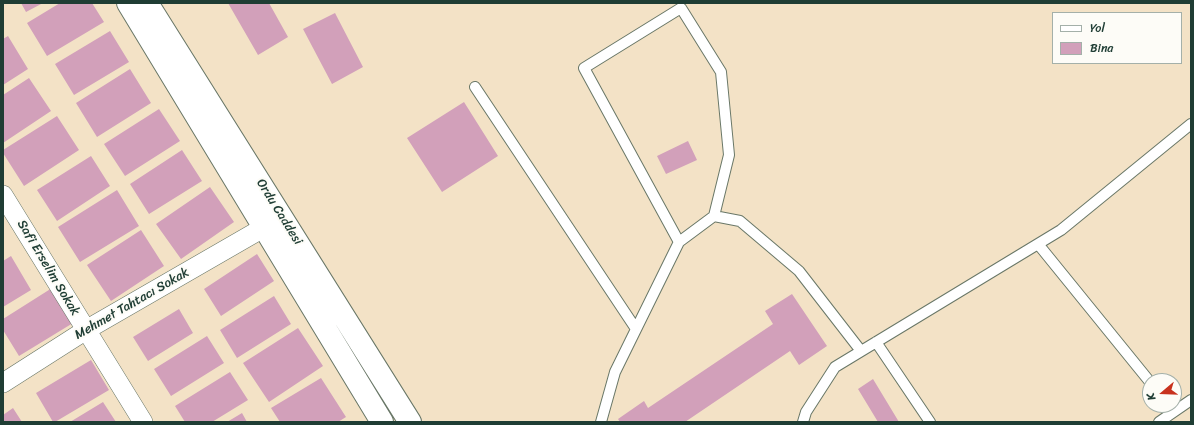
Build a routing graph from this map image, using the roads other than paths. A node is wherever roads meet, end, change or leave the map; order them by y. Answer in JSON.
{"nodes":[{"id":1,"x":128,"y":3,"type":"edge"},
{"id":2,"x":148,"y":3,"type":"edge"},
{"id":3,"x":475,"y":87,"type":"dead end"},
{"id":4,"x":1191,"y":124,"type":"edge"},
{"id":5,"x":3,"y":195,"type":"edge"},
{"id":6,"x":714,"y":216,"type":"junction"},
{"id":7,"x":263,"y":228,"type":"junction"},
{"id":8,"x":679,"y":242,"type":"junction"},
{"id":9,"x":1038,"y":244,"type":"junction"},
{"id":10,"x":636,"y":329,"type":"junction"},
{"id":11,"x":86,"y":330,"type":"junction"},
{"id":12,"x":876,"y":342,"type":"junction"},
{"id":13,"x":861,"y":351,"type":"junction"},
{"id":14,"x":1143,"y":373,"type":"edge"},
{"id":15,"x":3,"y":383,"type":"edge"},
{"id":16,"x":1167,"y":413,"type":"edge"},
{"id":17,"x":143,"y":422,"type":"edge"},
{"id":18,"x":382,"y":422,"type":"edge"},
{"id":19,"x":410,"y":422,"type":"edge"},
{"id":20,"x":601,"y":422,"type":"edge"},
{"id":21,"x":803,"y":422,"type":"edge"},
{"id":22,"x":930,"y":422,"type":"edge"},
{"id":23,"x":1159,"y":422,"type":"edge"}],
"edges":[{"from":1,"to":7,"type":"main road","name":"Ordu Caddesi"},
{"from":2,"to":19,"type":"main road","name":"Ordu Caddesi"},
{"from":3,"to":10,"type":"lane"},
{"from":4,"to":9,"type":"lane"},
{"from":5,"to":11,"type":"street","name":"Safi Erselim Sokak"},
{"from":6,"to":8,"type":"lane"},
{"from":6,"to":8,"type":"lane"},
{"from":6,"to":13,"type":"lane"},
{"from":7,"to":11,"type":"street","name":"Mehmet Tahtacı Sokak"},
{"from":7,"to":18,"type":"main road","name":"Ordu Caddesi"},
{"from":8,"to":10,"type":"lane"},
{"from":9,"to":12,"type":"lane"},
{"from":9,"to":14,"type":"lane"},
{"from":10,"to":20,"type":"lane"},
{"from":11,"to":15,"type":"street","name":"Mehmet Tahtacı Sokak"},
{"from":11,"to":17,"type":"street","name":"Safi Erselim Sokak"},
{"from":12,"to":13,"type":"lane"},
{"from":12,"to":22,"type":"lane"},
{"from":13,"to":21,"type":"lane"},
{"from":16,"to":23,"type":"lane"}]}
